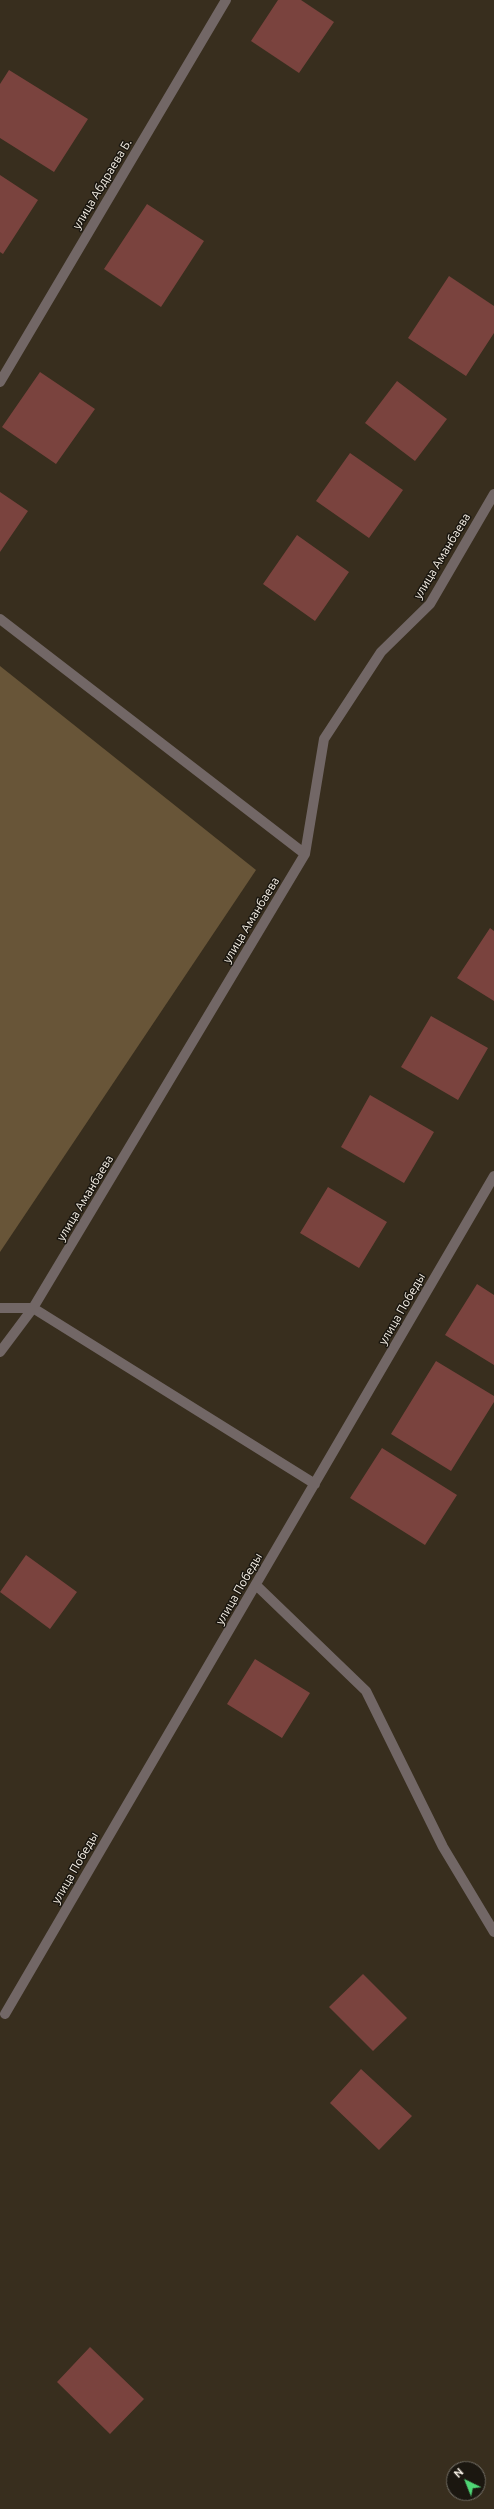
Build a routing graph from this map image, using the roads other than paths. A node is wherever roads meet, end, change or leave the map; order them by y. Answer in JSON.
{"nodes":[{"id":1,"x":226,"y":0,"type":"edge"},
{"id":2,"x":0,"y":382,"type":"edge"},
{"id":3,"x":494,"y":494,"type":"edge"},
{"id":4,"x":0,"y":618,"type":"edge"},
{"id":5,"x":305,"y":854,"type":"junction"},
{"id":6,"x":494,"y":1176,"type":"edge"},
{"id":7,"x":0,"y":1308,"type":"edge"},
{"id":8,"x":34,"y":1308,"type":"junction"},
{"id":9,"x":0,"y":1352,"type":"edge"},
{"id":10,"x":315,"y":1484,"type":"junction"},
{"id":11,"x":256,"y":1585,"type":"junction"},
{"id":12,"x":494,"y":1932,"type":"edge"},
{"id":13,"x":6,"y":2014,"type":"dead end"}],
"edges":[{"from":1,"to":2,"type":"street","name":"улица Абдраева Б."},
{"from":3,"to":5,"type":"street","name":"улица Аманбаева"},
{"from":4,"to":5,"type":"street"},
{"from":5,"to":8,"type":"street","name":"улица Аманбаева"},
{"from":6,"to":10,"type":"street","name":"улица Победы"},
{"from":7,"to":8,"type":"street"},
{"from":8,"to":9,"type":"street","name":"улица Аманбаева"},
{"from":8,"to":10,"type":"street"},
{"from":10,"to":11,"type":"street","name":"улица Победы"},
{"from":11,"to":12,"type":"street"},
{"from":11,"to":13,"type":"street","name":"улица Победы"}]}
